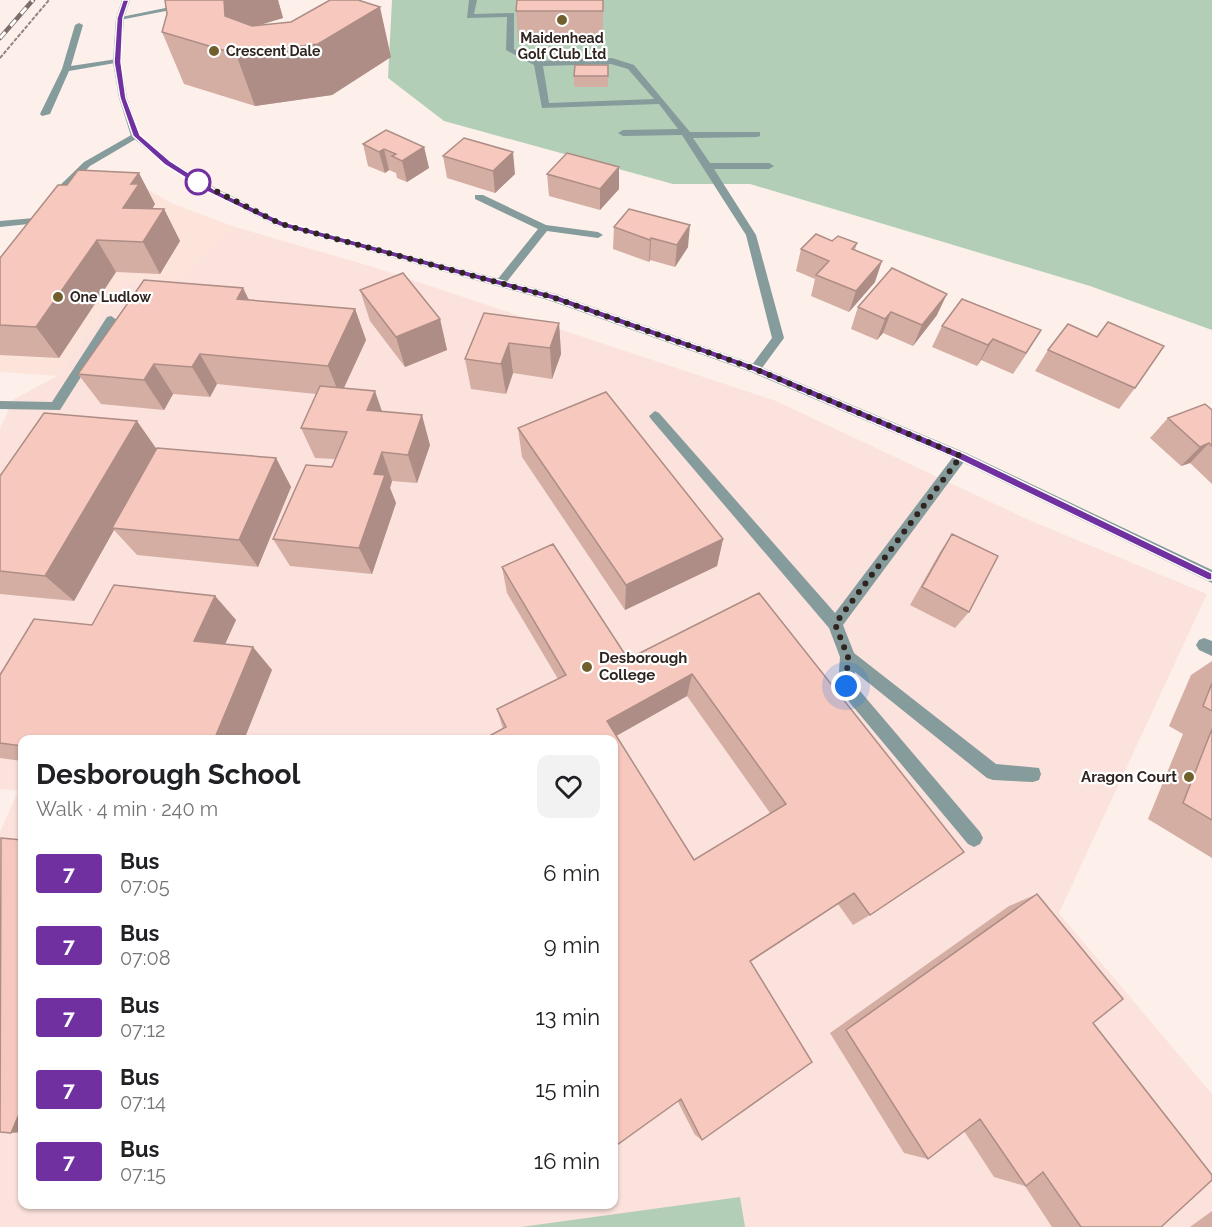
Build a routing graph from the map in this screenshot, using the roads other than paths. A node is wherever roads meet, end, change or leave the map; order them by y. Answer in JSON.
{"nodes":[{"id":1,"x":126,"y":0,"type":"edge"},
{"id":2,"x":217,"y":0,"type":"edge"},
{"id":3,"x":473,"y":0,"type":"edge"},
{"id":4,"x":120,"y":18,"type":"junction"},
{"id":5,"x":79,"y":25,"type":"dead end"},
{"id":6,"x":117,"y":62,"type":"junction"},
{"id":7,"x":537,"y":64,"type":"junction"},
{"id":8,"x":66,"y":69,"type":"junction"},
{"id":9,"x":662,"y":101,"type":"junction"},
{"id":10,"x":45,"y":114,"type":"dead end"},
{"id":11,"x":623,"y":133,"type":"dead end"},
{"id":12,"x":686,"y":134,"type":"junction"},
{"id":13,"x":757,"y":134,"type":"dead end"},
{"id":14,"x":136,"y":136,"type":"junction"},
{"id":15,"x":707,"y":166,"type":"junction"},
{"id":16,"x":769,"y":166,"type":"dead end"},
{"id":17,"x":479,"y":197,"type":"dead end"},
{"id":18,"x":0,"y":224,"type":"edge"},
{"id":19,"x":544,"y":228,"type":"junction"},
{"id":20,"x":598,"y":235,"type":"dead end"},
{"id":21,"x":501,"y":282,"type":"junction"},
{"id":22,"x":111,"y":320,"type":"dead end"},
{"id":23,"x":755,"y":369,"type":"junction"},
{"id":24,"x":0,"y":405,"type":"edge"},
{"id":25,"x":655,"y":416,"type":"dead end"},
{"id":26,"x":961,"y":456,"type":"junction"},
{"id":27,"x":1212,"y":577,"type":"edge"},
{"id":28,"x":835,"y":624,"type":"junction"},
{"id":29,"x":848,"y":657,"type":"junction"},
{"id":30,"x":1033,"y":774,"type":"dead end"},
{"id":31,"x":974,"y":838,"type":"dead end"}],
"edges":[{"from":1,"to":4,"type":"street"},
{"from":2,"to":4,"type":"street"},
{"from":3,"to":7,"type":"street"},
{"from":4,"to":6,"type":"street"},
{"from":5,"to":8,"type":"street"},
{"from":6,"to":8,"type":"street"},
{"from":6,"to":14,"type":"street"},
{"from":7,"to":9,"type":"street"},
{"from":7,"to":9,"type":"street"},
{"from":8,"to":10,"type":"street"},
{"from":9,"to":12,"type":"street"},
{"from":11,"to":12,"type":"street"},
{"from":12,"to":13,"type":"street"},
{"from":12,"to":15,"type":"street"},
{"from":14,"to":18,"type":"street"},
{"from":14,"to":21,"type":"street"},
{"from":15,"to":16,"type":"street"},
{"from":15,"to":23,"type":"street"},
{"from":17,"to":19,"type":"street"},
{"from":19,"to":20,"type":"street"},
{"from":19,"to":21,"type":"street"},
{"from":21,"to":23,"type":"street"},
{"from":22,"to":24,"type":"street"},
{"from":23,"to":26,"type":"street"},
{"from":25,"to":28,"type":"street"},
{"from":26,"to":27,"type":"street"},
{"from":26,"to":28,"type":"street"},
{"from":28,"to":29,"type":"street"},
{"from":29,"to":30,"type":"street"},
{"from":29,"to":31,"type":"street"}]}
